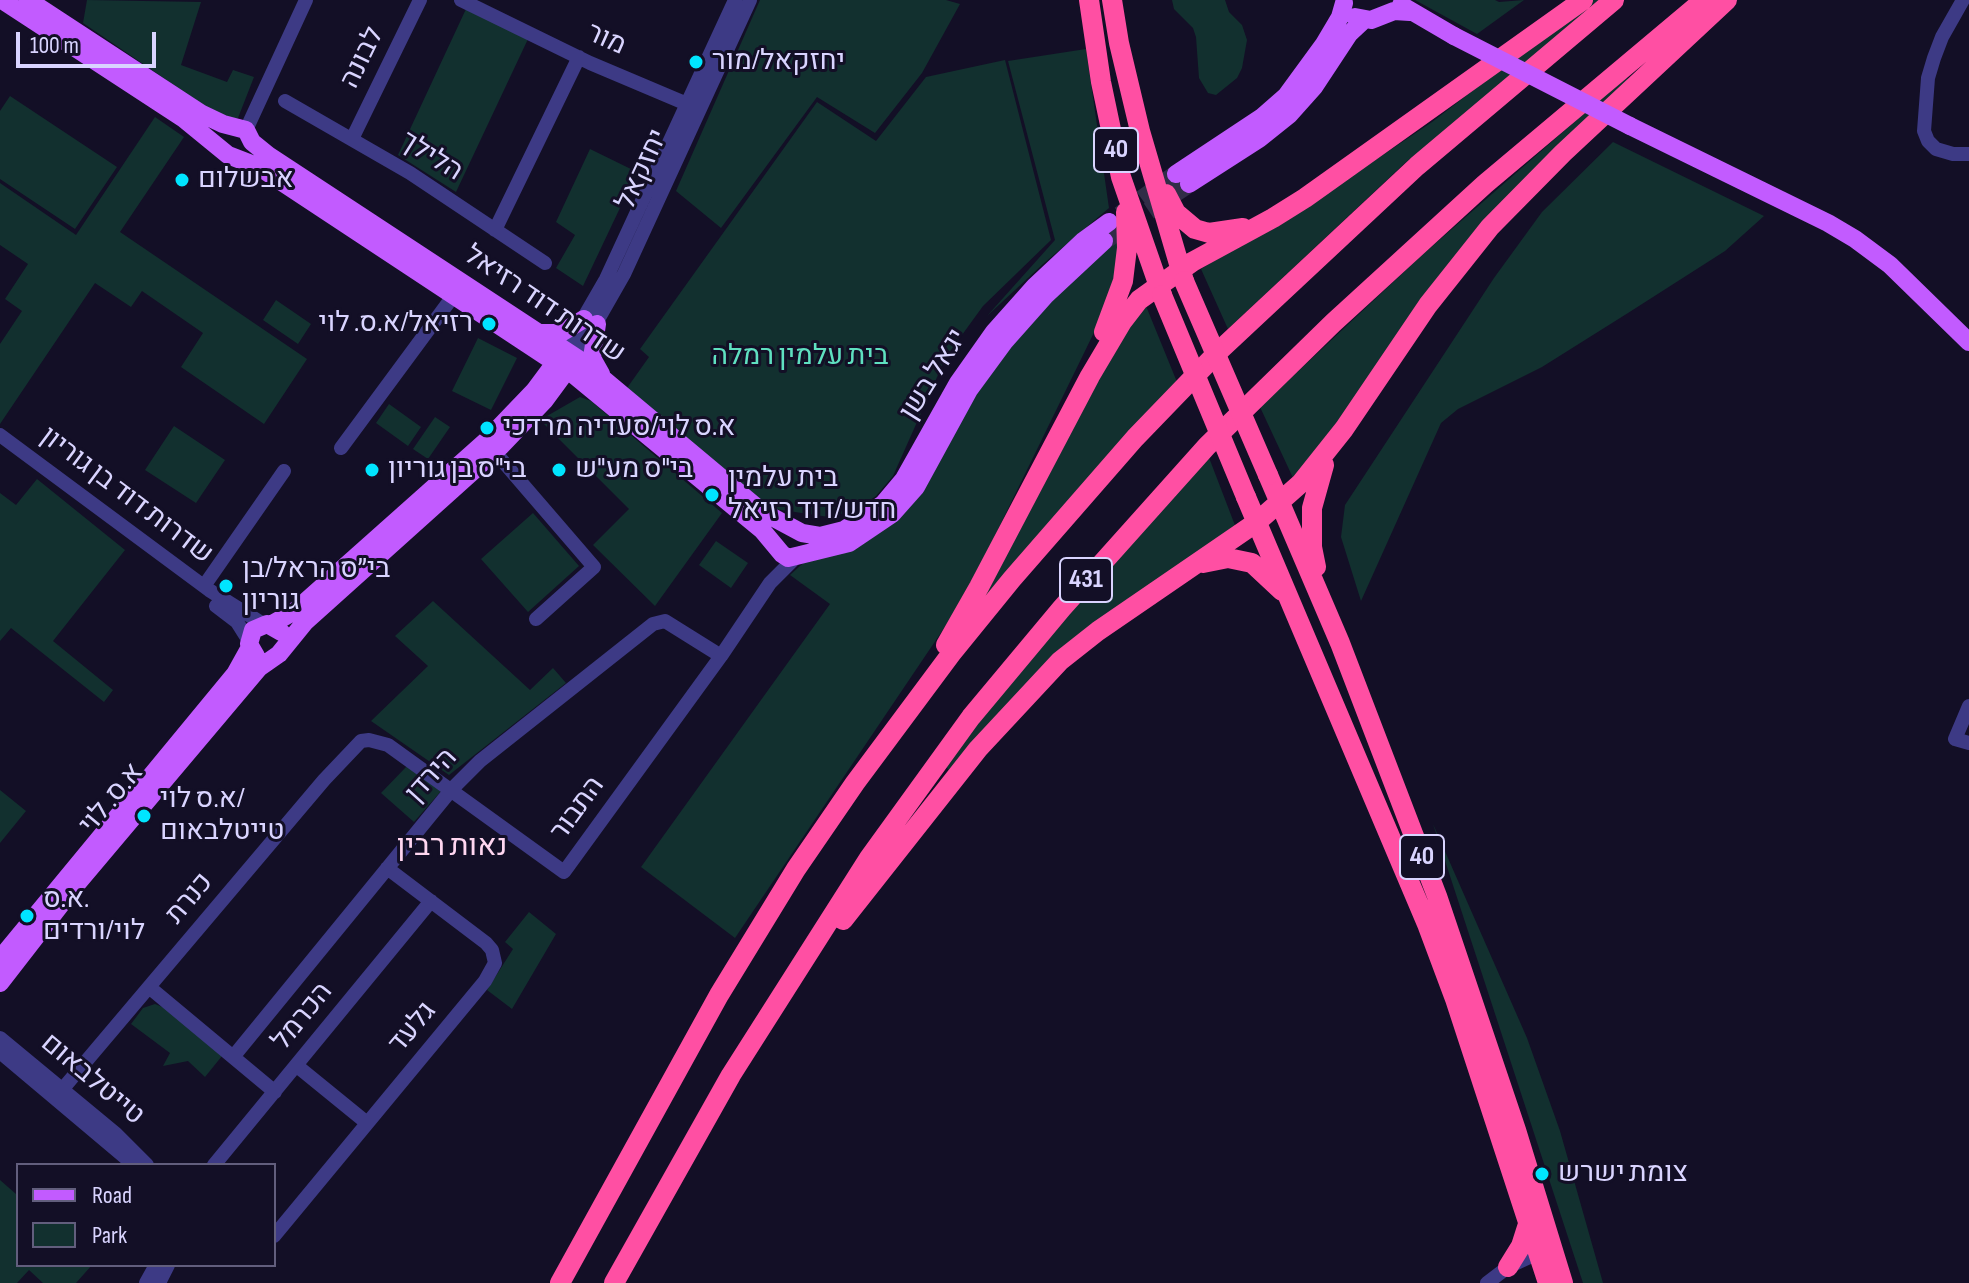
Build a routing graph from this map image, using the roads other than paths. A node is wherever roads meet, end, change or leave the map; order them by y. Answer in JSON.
{"nodes":[{"id":1,"x":2,"y":0,"type":"edge"},
{"id":2,"x":28,"y":0,"type":"edge"},
{"id":3,"x":306,"y":0,"type":"edge"},
{"id":4,"x":420,"y":0,"type":"edge"},
{"id":5,"x":461,"y":0,"type":"edge"},
{"id":6,"x":735,"y":0,"type":"edge"},
{"id":7,"x":750,"y":0,"type":"edge"},
{"id":8,"x":1089,"y":0,"type":"edge"},
{"id":9,"x":1112,"y":0,"type":"edge"},
{"id":10,"x":1583,"y":0,"type":"edge"},
{"id":11,"x":1614,"y":0,"type":"edge"},
{"id":12,"x":1704,"y":0,"type":"edge"},
{"id":13,"x":1727,"y":0,"type":"edge"},
{"id":14,"x":1963,"y":0,"type":"edge"},
{"id":15,"x":1344,"y":2,"type":"edge"},
{"id":16,"x":1403,"y":6,"type":"edge"},
{"id":17,"x":1386,"y":7,"type":"edge"},
{"id":18,"x":1364,"y":20,"type":"junction"},
{"id":19,"x":579,"y":57,"type":"junction"},
{"id":20,"x":285,"y":101,"type":"dead end"},
{"id":21,"x":687,"y":104,"type":"junction"},
{"id":22,"x":245,"y":133,"type":"junction"},
{"id":23,"x":352,"y":139,"type":"junction"},
{"id":24,"x":1969,"y":154,"type":"edge"},
{"id":25,"x":232,"y":155,"type":"junction"},
{"id":26,"x":1148,"y":161,"type":"junction"},
{"id":27,"x":1126,"y":192,"type":"junction"},
{"id":28,"x":1273,"y":218,"type":"junction"},
{"id":29,"x":1109,"y":222,"type":"tunnel mouth"},
{"id":30,"x":495,"y":230,"type":"junction"},
{"id":31,"x":1104,"y":241,"type":"tunnel mouth"},
{"id":32,"x":545,"y":263,"type":"dead end"},
{"id":33,"x":1183,"y":275,"type":"junction"},
{"id":34,"x":1160,"y":290,"type":"junction"},
{"id":35,"x":454,"y":295,"type":"junction"},
{"id":36,"x":590,"y":322,"type":"junction"},
{"id":37,"x":532,"y":338,"type":"junction"},
{"id":38,"x":1969,"y":342,"type":"edge"},
{"id":39,"x":566,"y":360,"type":"junction"},
{"id":40,"x":598,"y":383,"type":"junction"},
{"id":41,"x":536,"y":400,"type":"junction"},
{"id":42,"x":1344,"y":429,"type":"junction"},
{"id":43,"x":0,"y":435,"type":"edge"},
{"id":44,"x":0,"y":446,"type":"edge"},
{"id":45,"x":490,"y":447,"type":"junction"},
{"id":46,"x":1052,"y":447,"type":"junction"},
{"id":47,"x":341,"y":448,"type":"dead end"},
{"id":48,"x":284,"y":471,"type":"dead end"},
{"id":49,"x":1281,"y":503,"type":"junction"},
{"id":50,"x":1257,"y":522,"type":"junction"},
{"id":51,"x":798,"y":531,"type":"junction"},
{"id":52,"x":788,"y":552,"type":"junction"},
{"id":53,"x":204,"y":586,"type":"junction"},
{"id":54,"x":1156,"y":592,"type":"junction"},
{"id":55,"x":1293,"y":604,"type":"junction"},
{"id":56,"x":536,"y":619,"type":"dead end"},
{"id":57,"x":267,"y":624,"type":"junction"},
{"id":58,"x":1340,"y":643,"type":"junction"},
{"id":59,"x":249,"y":644,"type":"junction"},
{"id":60,"x":278,"y":653,"type":"junction"},
{"id":61,"x":721,"y":656,"type":"junction"},
{"id":62,"x":1969,"y":706,"type":"edge"},
{"id":63,"x":369,"y":740,"type":"joint"},
{"id":64,"x":1969,"y":743,"type":"edge"},
{"id":65,"x":452,"y":789,"type":"junction"},
{"id":66,"x":821,"y":831,"type":"junction"},
{"id":67,"x":387,"y":868,"type":"junction"},
{"id":68,"x":431,"y":901,"type":"junction"},
{"id":69,"x":0,"y":959,"type":"edge"},
{"id":70,"x":0,"y":983,"type":"edge"},
{"id":71,"x":149,"y":987,"type":"junction"},
{"id":72,"x":0,"y":1038,"type":"edge"},
{"id":73,"x":750,"y":1045,"type":"junction"},
{"id":74,"x":0,"y":1052,"type":"edge"},
{"id":75,"x":233,"y":1057,"type":"junction"},
{"id":76,"x":297,"y":1066,"type":"junction"},
{"id":77,"x":275,"y":1092,"type":"junction"},
{"id":78,"x":59,"y":1093,"type":"junction"},
{"id":79,"x":367,"y":1123,"type":"junction"},
{"id":80,"x":220,"y":1161,"type":"edge"},
{"id":81,"x":132,"y":1163,"type":"edge"},
{"id":82,"x":145,"y":1163,"type":"edge"},
{"id":83,"x":1529,"y":1221,"type":"junction"},
{"id":84,"x":276,"y":1234,"type":"edge"},
{"id":85,"x":1544,"y":1250,"type":"junction"},
{"id":86,"x":1508,"y":1267,"type":"junction"},
{"id":87,"x":1552,"y":1280,"type":"edge"},
{"id":88,"x":560,"y":1283,"type":"edge"},
{"id":89,"x":614,"y":1283,"type":"edge"},
{"id":90,"x":1487,"y":1283,"type":"edge"}],
"edges":[{"from":1,"to":25,"type":"main road","name":"שדרות דוד רזיאל"},
{"from":2,"to":22,"type":"main road","name":"שדרות דוד רזיאל"},
{"from":3,"to":22,"type":"street"},
{"from":4,"to":23,"type":"street","name":"לבונה"},
{"from":5,"to":19,"type":"street","name":"מור"},
{"from":6,"to":21,"type":"street","name":"יחזקאל"},
{"from":7,"to":36,"type":"street","name":"יחזקאל"},
{"from":8,"to":27,"type":"highway","number":"40"},
{"from":9,"to":26,"type":"highway","number":"40"},
{"from":10,"to":28,"type":"highway"},
{"from":11,"to":66,"type":"highway","number":"431"},
{"from":12,"to":73,"type":"highway","number":"431"},
{"from":13,"to":42,"type":"highway"},
{"from":14,"to":24,"type":"street"},
{"from":15,"to":18,"type":"main road"},
{"from":15,"to":18,"type":"main road"},
{"from":16,"to":17,"type":"main road"},
{"from":16,"to":38,"type":"main road","bridge":true},
{"from":17,"to":18,"type":"main road"},
{"from":19,"to":21,"type":"street","name":"מור"},
{"from":19,"to":30,"type":"street"},
{"from":20,"to":23,"type":"street","name":"הלילך"},
{"from":21,"to":36,"type":"street","name":"יחזקאל"},
{"from":22,"to":25,"type":"main road"},
{"from":22,"to":25,"type":"main road"},
{"from":22,"to":37,"type":"main road","name":"שדרות דוד רזיאל"},
{"from":23,"to":30,"type":"street","name":"הלילך"},
{"from":25,"to":35,"type":"main road","name":"שדרות דוד רזיאל"},
{"from":26,"to":28,"type":"highway"},
{"from":26,"to":33,"type":"highway","number":"40"},
{"from":27,"to":34,"type":"highway","number":"40"},
{"from":27,"to":46,"type":"highway"},
{"from":28,"to":33,"type":"highway"},
{"from":29,"to":51,"type":"main road","name":"יגאל בשן"},
{"from":30,"to":32,"type":"street","name":"הלילך"},
{"from":31,"to":52,"type":"main road","name":"יגאל בשן"},
{"from":33,"to":34,"type":"highway"},
{"from":33,"to":49,"type":"highway","number":"40","bridge":true},
{"from":34,"to":46,"type":"highway"},
{"from":34,"to":50,"type":"highway","number":"40","bridge":true},
{"from":35,"to":37,"type":"main road","name":"שדרות דוד רזיאל"},
{"from":35,"to":47,"type":"street","name":"שדרות דוד רזיאל"},
{"from":36,"to":37,"type":"main road"},
{"from":36,"to":39,"type":"street","name":"יחזקאל"},
{"from":36,"to":40,"type":"main road"},
{"from":37,"to":39,"type":"main road","name":"שדרות דוד רזיאל"},
{"from":37,"to":41,"type":"main road"},
{"from":39,"to":40,"type":"main road","name":"שדרות דוד רזיאל"},
{"from":39,"to":41,"type":"main road","name":"א.ס. לוי"},
{"from":40,"to":41,"type":"main road"},
{"from":40,"to":51,"type":"main road","name":"שדרות דוד רזיאל"},
{"from":40,"to":52,"type":"main road","name":"שדרות דוד רזיאל"},
{"from":41,"to":45,"type":"main road","name":"א.ס. לוי"},
{"from":42,"to":49,"type":"highway"},
{"from":42,"to":58,"type":"highway"},
{"from":43,"to":53,"type":"street","name":"שדרות דוד בן גוריון"},
{"from":44,"to":59,"type":"street","name":"שדרות דוד בן גוריון"},
{"from":45,"to":56,"type":"street"},
{"from":45,"to":57,"type":"main road","name":"א.ס. לוי"},
{"from":45,"to":60,"type":"main road","name":"א.ס. לוי"},
{"from":46,"to":66,"type":"highway"},
{"from":48,"to":53,"type":"street"},
{"from":49,"to":50,"type":"highway"},
{"from":49,"to":58,"type":"highway","number":"40"},
{"from":50,"to":54,"type":"highway"},
{"from":50,"to":55,"type":"highway","number":"40"},
{"from":51,"to":52,"type":"main road"},
{"from":51,"to":52,"type":"main road"},
{"from":52,"to":61,"type":"street","name":"התבור"},
{"from":53,"to":57,"type":"street","name":"שדרות דוד בן גוריון"},
{"from":54,"to":55,"type":"highway"},
{"from":54,"to":73,"type":"highway"},
{"from":55,"to":83,"type":"highway","number":"40"},
{"from":57,"to":59,"type":"main road"},
{"from":57,"to":60,"type":"main road"},
{"from":58,"to":85,"type":"highway","number":"40"},
{"from":59,"to":60,"type":"main road"},
{"from":59,"to":69,"type":"main road","name":"א.ס. לוי"},
{"from":60,"to":70,"type":"main road","name":"א.ס. לוי"},
{"from":61,"to":65,"type":"street","name":"הירדן"},
{"from":61,"to":65,"type":"street","name":"התבור"},
{"from":62,"to":64,"type":"street"},
{"from":63,"to":65,"type":"street","name":"התבור"},
{"from":63,"to":71,"type":"street","name":"כנרת"},
{"from":65,"to":67,"type":"street","name":"הירדן"},
{"from":66,"to":88,"type":"highway","number":"431"},
{"from":67,"to":68,"type":"street","name":"גלעד"},
{"from":67,"to":75,"type":"street","name":"הירדן"},
{"from":68,"to":76,"type":"street","name":"הכרמל"},
{"from":68,"to":79,"type":"street","name":"גלעד"},
{"from":71,"to":75,"type":"street"},
{"from":71,"to":78,"type":"street","name":"כנרת"},
{"from":72,"to":78,"type":"street","name":"טייטלבאום"},
{"from":73,"to":89,"type":"highway","number":"431"},
{"from":74,"to":78,"type":"street","name":"טייטלבאום"},
{"from":75,"to":77,"type":"street"},
{"from":76,"to":77,"type":"street","name":"הכרמל"},
{"from":76,"to":79,"type":"street"},
{"from":77,"to":80,"type":"street","name":"הכרמל"},
{"from":78,"to":81,"type":"street","name":"טייטלבאום"},
{"from":78,"to":82,"type":"street","name":"טייטלבאום"},
{"from":79,"to":84,"type":"street","name":"גלעד"},
{"from":83,"to":85,"type":"highway","number":"40"},
{"from":83,"to":86,"type":"highway"},
{"from":85,"to":86,"type":"street"},
{"from":85,"to":87,"type":"highway","number":"40"},
{"from":86,"to":87,"type":"highway"},
{"from":86,"to":90,"type":"street"}]}
